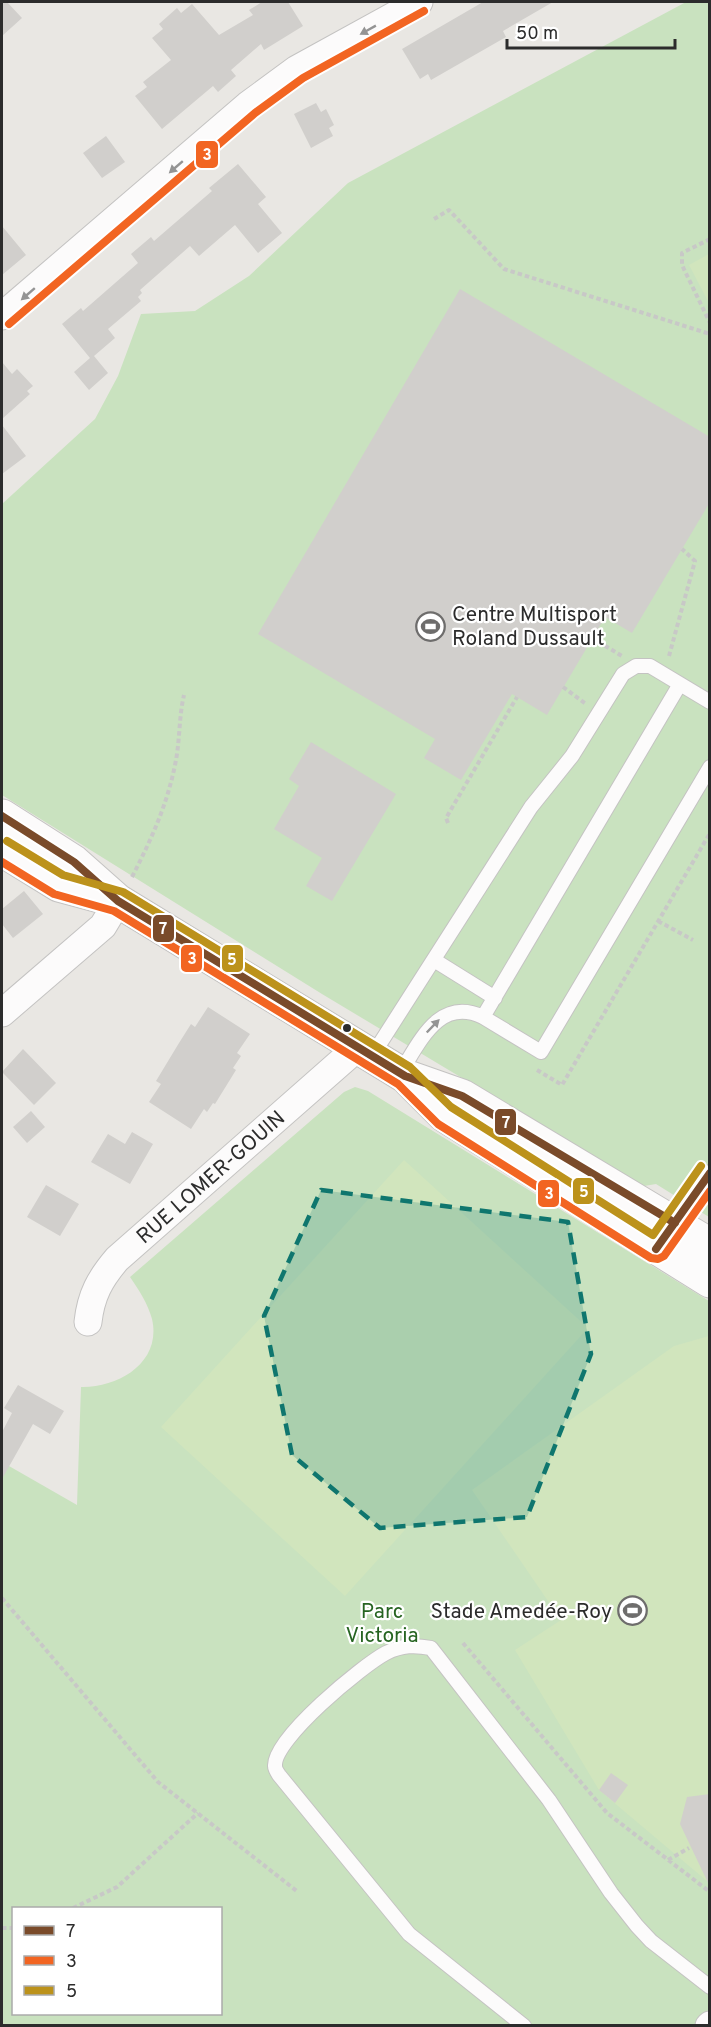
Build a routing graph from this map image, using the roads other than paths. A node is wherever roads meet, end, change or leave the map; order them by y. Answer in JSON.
{"nodes":[{"id":1,"x":419,"y":2,"type":"edge"},
{"id":2,"x":2,"y":316,"type":"edge"},
{"id":3,"x":680,"y":684,"type":"junction"},
{"id":4,"x":710,"y":702,"type":"edge"},
{"id":5,"x":710,"y":767,"type":"edge"},
{"id":6,"x":2,"y":816,"type":"edge"},
{"id":7,"x":2,"y":850,"type":"edge"},
{"id":8,"x":118,"y":901,"type":"junction"},
{"id":9,"x":434,"y":960,"type":"junction"},
{"id":10,"x":495,"y":998,"type":"junction"},
{"id":11,"x":2,"y":1013,"type":"edge"},
{"id":12,"x":483,"y":1017,"type":"junction"},
{"id":13,"x":365,"y":1052,"type":"junction"},
{"id":14,"x":402,"y":1074,"type":"junction"},
{"id":15,"x":710,"y":1172,"type":"edge"},
{"id":16,"x":675,"y":1223,"type":"junction"},
{"id":17,"x":710,"y":1245,"type":"edge"},
{"id":18,"x":656,"y":1249,"type":"junction"},
{"id":19,"x":710,"y":1281,"type":"edge"},
{"id":20,"x":88,"y":1322,"type":"dead end"},
{"id":21,"x":710,"y":1987,"type":"edge"},
{"id":22,"x":524,"y":2025,"type":"edge"}],
"edges":[{"from":1,"to":2,"type":"street","one_way":true},
{"from":3,"to":4,"type":"lane"},
{"from":3,"to":9,"type":"lane"},
{"from":3,"to":10,"type":"lane"},
{"from":5,"to":12,"type":"lane"},
{"from":6,"to":8,"type":"street"},
{"from":7,"to":8,"type":"street"},
{"from":8,"to":11,"type":"street"},
{"from":8,"to":13,"type":"street"},
{"from":9,"to":10,"type":"lane"},
{"from":9,"to":13,"type":"lane"},
{"from":10,"to":12,"type":"lane"},
{"from":14,"to":12,"type":"lane","one_way":true},
{"from":13,"to":14,"type":"street"},
{"from":13,"to":20,"type":"street","name":"RUE LOMER-GOUIN"},
{"from":14,"to":16,"type":"street"},
{"from":14,"to":18,"type":"street"},
{"from":15,"to":16,"type":"lane"},
{"from":16,"to":17,"type":"street"},
{"from":16,"to":18,"type":"lane"},
{"from":18,"to":19,"type":"street"},
{"from":21,"to":22,"type":"lane"}]}
